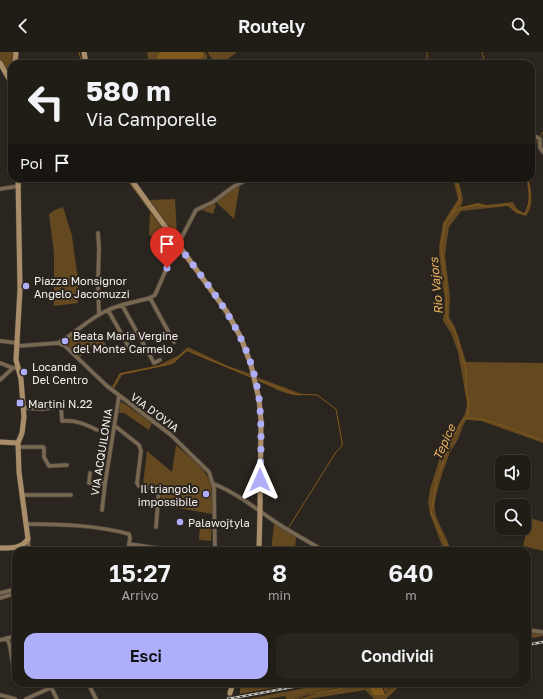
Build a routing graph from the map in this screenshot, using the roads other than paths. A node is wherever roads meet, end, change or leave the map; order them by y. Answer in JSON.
{"nodes":[{"id":1,"x":0,"y":63,"type":"edge"},
{"id":2,"x":8,"y":77,"type":"edge"},
{"id":3,"x":535,"y":136,"type":"edge"},
{"id":4,"x":543,"y":152,"type":"edge"},
{"id":5,"x":18,"y":182,"type":"edge"},
{"id":6,"x":133,"y":182,"type":"edge"},
{"id":7,"x":242,"y":182,"type":"edge"},
{"id":8,"x":19,"y":186,"type":"junction"},
{"id":9,"x":0,"y":189,"type":"edge"},
{"id":10,"x":98,"y":233,"type":"dead end"},
{"id":11,"x":178,"y":245,"type":"junction"},
{"id":12,"x":150,"y":298,"type":"junction"},
{"id":13,"x":122,"y":306,"type":"junction"},
{"id":14,"x":108,"y":310,"type":"junction"},
{"id":15,"x":99,"y":315,"type":"junction"},
{"id":16,"x":0,"y":341,"type":"edge"},
{"id":17,"x":58,"y":342,"type":"junction"},
{"id":18,"x":174,"y":342,"type":"dead end"},
{"id":19,"x":18,"y":344,"type":"junction"},
{"id":20,"x":130,"y":349,"type":"dead end"},
{"id":21,"x":160,"y":360,"type":"dead end"},
{"id":22,"x":0,"y":364,"type":"edge"},
{"id":23,"x":16,"y":368,"type":"junction"},
{"id":24,"x":0,"y":380,"type":"edge"},
{"id":25,"x":119,"y":396,"type":"junction"},
{"id":26,"x":24,"y":408,"type":"junction"},
{"id":27,"x":115,"y":426,"type":"junction"},
{"id":28,"x":97,"y":430,"type":"dead end"},
{"id":29,"x":0,"y":442,"type":"edge"},
{"id":30,"x":18,"y":445,"type":"junction"},
{"id":31,"x":67,"y":465,"type":"dead end"},
{"id":32,"x":90,"y":473,"type":"dead end"},
{"id":33,"x":104,"y":484,"type":"junction"},
{"id":34,"x":214,"y":484,"type":"junction"},
{"id":35,"x":22,"y":495,"type":"junction"},
{"id":36,"x":71,"y":495,"type":"dead end"},
{"id":37,"x":102,"y":510,"type":"dead end"},
{"id":38,"x":260,"y":510,"type":"junction"},
{"id":39,"x":26,"y":524,"type":"junction"},
{"id":40,"x":156,"y":527,"type":"dead end"},
{"id":41,"x":28,"y":539,"type":"junction"},
{"id":42,"x":130,"y":544,"type":"junction"},
{"id":43,"x":12,"y":547,"type":"edge"},
{"id":44,"x":20,"y":547,"type":"edge"},
{"id":45,"x":29,"y":547,"type":"edge"},
{"id":46,"x":129,"y":547,"type":"edge"},
{"id":47,"x":144,"y":547,"type":"edge"},
{"id":48,"x":215,"y":547,"type":"edge"},
{"id":49,"x":259,"y":547,"type":"edge"},
{"id":50,"x":317,"y":547,"type":"edge"},
{"id":51,"x":0,"y":548,"type":"edge"},
{"id":52,"x":12,"y":590,"type":"edge"},
{"id":53,"x":0,"y":593,"type":"edge"},
{"id":54,"x":12,"y":594,"type":"edge"},
{"id":55,"x":0,"y":598,"type":"edge"},
{"id":56,"x":531,"y":630,"type":"edge"},
{"id":57,"x":543,"y":632,"type":"edge"},
{"id":58,"x":12,"y":637,"type":"edge"},
{"id":59,"x":7,"y":638,"type":"junction"},
{"id":60,"x":0,"y":640,"type":"edge"},
{"id":61,"x":12,"y":659,"type":"edge"},
{"id":62,"x":51,"y":687,"type":"joint"},
{"id":63,"x":90,"y":687,"type":"edge"},
{"id":64,"x":232,"y":687,"type":"edge"},
{"id":65,"x":230,"y":693,"type":"tunnel mouth"},
{"id":66,"x":0,"y":695,"type":"edge"},
{"id":67,"x":15,"y":699,"type":"edge"},
{"id":68,"x":26,"y":699,"type":"edge"},
{"id":69,"x":57,"y":699,"type":"edge"},
{"id":70,"x":96,"y":699,"type":"edge"}],
"edges":[{"from":1,"to":2,"type":"street"},
{"from":3,"to":4,"type":"street"},
{"from":5,"to":8,"type":"street"},
{"from":6,"to":11,"type":"street"},
{"from":7,"to":11,"type":"street"},
{"from":8,"to":9,"type":"street"},
{"from":8,"to":19,"type":"street"},
{"from":10,"to":15,"type":"street"},
{"from":11,"to":12,"type":"street"},
{"from":11,"to":38,"type":"street"},
{"from":12,"to":13,"type":"street"},
{"from":12,"to":18,"type":"street"},
{"from":13,"to":14,"type":"street"},
{"from":13,"to":21,"type":"street"},
{"from":14,"to":15,"type":"street"},
{"from":14,"to":20,"type":"street"},
{"from":15,"to":17,"type":"street"},
{"from":16,"to":19,"type":"street"},
{"from":17,"to":19,"type":"street"},
{"from":17,"to":25,"type":"street","name":"VIA D'OVIA"},
{"from":19,"to":23,"type":"street"},
{"from":22,"to":23,"type":"street"},
{"from":23,"to":24,"type":"street"},
{"from":23,"to":26,"type":"street"},
{"from":25,"to":27,"type":"street","name":"VIA ACQUILONIA"},
{"from":25,"to":34,"type":"street","name":"VIA D'OVIA"},
{"from":26,"to":28,"type":"street"},
{"from":26,"to":30,"type":"street"},
{"from":27,"to":33,"type":"street","name":"VIA ACQUILONIA"},
{"from":27,"to":40,"type":"street"},
{"from":29,"to":30,"type":"street"},
{"from":30,"to":31,"type":"street"},
{"from":30,"to":35,"type":"street"},
{"from":32,"to":33,"type":"street"},
{"from":33,"to":37,"type":"street","name":"VIA ACQUILONIA"},
{"from":34,"to":38,"type":"street"},
{"from":34,"to":48,"type":"street","name":"VIA D'OVIA"},
{"from":35,"to":36,"type":"street"},
{"from":35,"to":39,"type":"street"},
{"from":38,"to":49,"type":"street"},
{"from":38,"to":50,"type":"street"},
{"from":39,"to":41,"type":"street"},
{"from":39,"to":42,"type":"street"},
{"from":41,"to":44,"type":"street"},
{"from":41,"to":45,"type":"street"},
{"from":42,"to":46,"type":"street"},
{"from":42,"to":47,"type":"street"},
{"from":43,"to":51,"type":"street"},
{"from":52,"to":53,"type":"street"},
{"from":54,"to":55,"type":"street"},
{"from":56,"to":57,"type":"street"},
{"from":58,"to":59,"type":"street"},
{"from":59,"to":60,"type":"street"},
{"from":59,"to":61,"type":"street"},
{"from":62,"to":68,"type":"street"},
{"from":62,"to":69,"type":"street"},
{"from":63,"to":70,"type":"street"},
{"from":64,"to":65,"type":"street"},
{"from":66,"to":67,"type":"street"}]}
